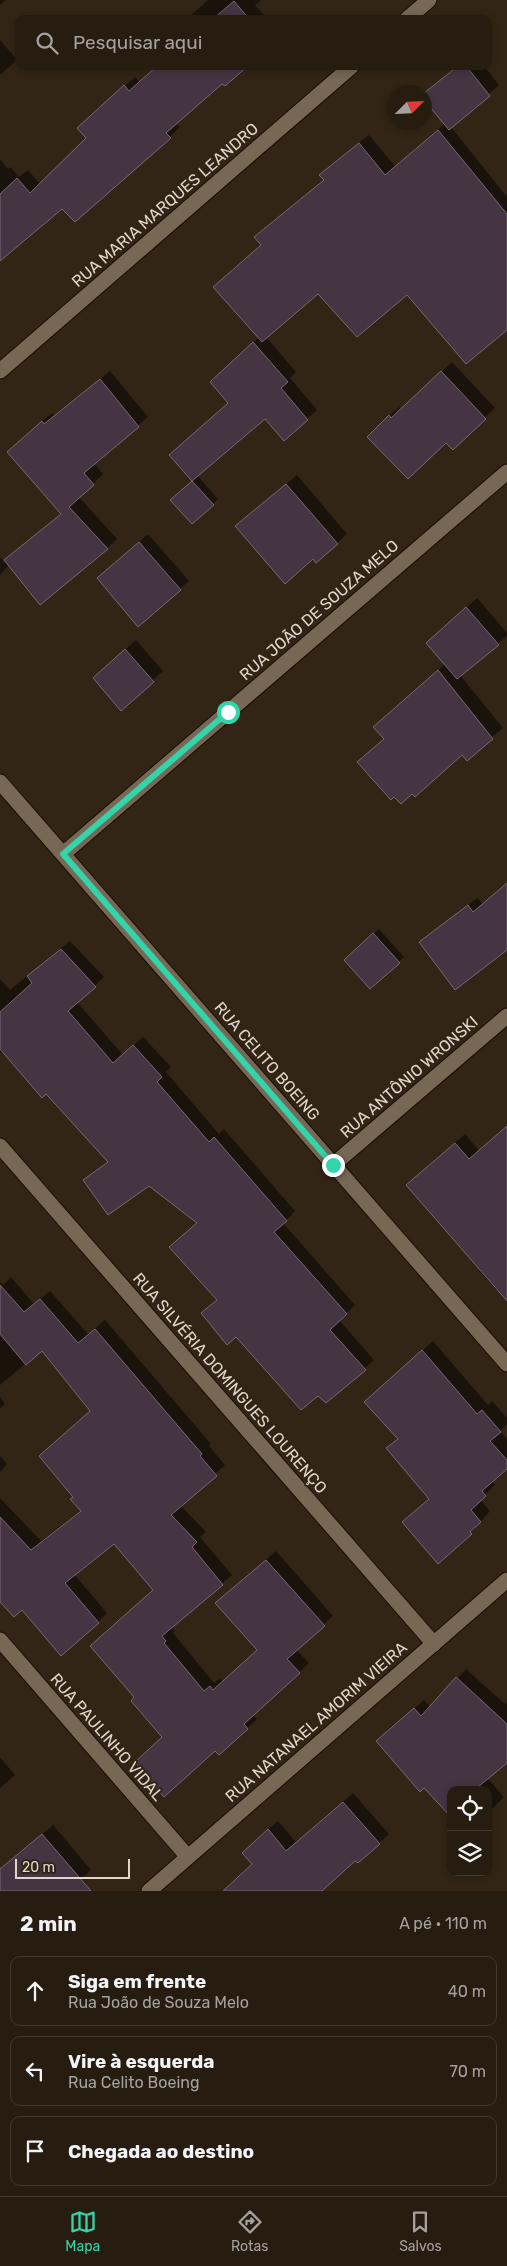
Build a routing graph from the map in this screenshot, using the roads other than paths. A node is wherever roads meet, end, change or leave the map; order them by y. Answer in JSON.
{"nodes":[{"id":1,"x":429,"y":0,"type":"edge"},
{"id":2,"x":412,"y":15,"type":"edge"},
{"id":3,"x":347,"y":70,"type":"edge"},
{"id":4,"x":0,"y":371,"type":"edge"},
{"id":5,"x":507,"y":472,"type":"edge"},
{"id":6,"x":0,"y":782,"type":"edge"},
{"id":7,"x":63,"y":854,"type":"junction"},
{"id":8,"x":507,"y":1016,"type":"edge"},
{"id":9,"x":0,"y":1146,"type":"edge"},
{"id":10,"x":333,"y":1165,"type":"junction"},
{"id":11,"x":507,"y":1364,"type":"edge"},
{"id":12,"x":507,"y":1580,"type":"edge"},
{"id":13,"x":0,"y":1640,"type":"edge"},
{"id":14,"x":434,"y":1644,"type":"junction"},
{"id":15,"x":188,"y":1857,"type":"junction"},
{"id":16,"x":149,"y":1891,"type":"edge"}],
"edges":[{"from":1,"to":2,"type":"street"},
{"from":3,"to":4,"type":"street","name":"RUA MARIA MARQUES LEANDRO"},
{"from":5,"to":7,"type":"street","name":"RUA JOÃO DE SOUZA MELO"},
{"from":6,"to":7,"type":"street","name":"RUA CELITO BOEING"},
{"from":7,"to":10,"type":"street","name":"RUA CELITO BOEING"},
{"from":8,"to":10,"type":"street","name":"RUA ANTÔNIO WRONSKI"},
{"from":9,"to":14,"type":"street","name":"RUA SILVÉRIA DOMINGUES LOURENÇO"},
{"from":10,"to":11,"type":"street","name":"RUA CELITO BOEING"},
{"from":12,"to":14,"type":"street","name":"RUA NATANAEL AMORIM VIEIRA"},
{"from":13,"to":15,"type":"street","name":"RUA PAULINHO VIDAL"},
{"from":14,"to":15,"type":"street","name":"RUA NATANAEL AMORIM VIEIRA"},
{"from":15,"to":16,"type":"street","name":"RUA NATANAEL AMORIM VIEIRA"}]}
